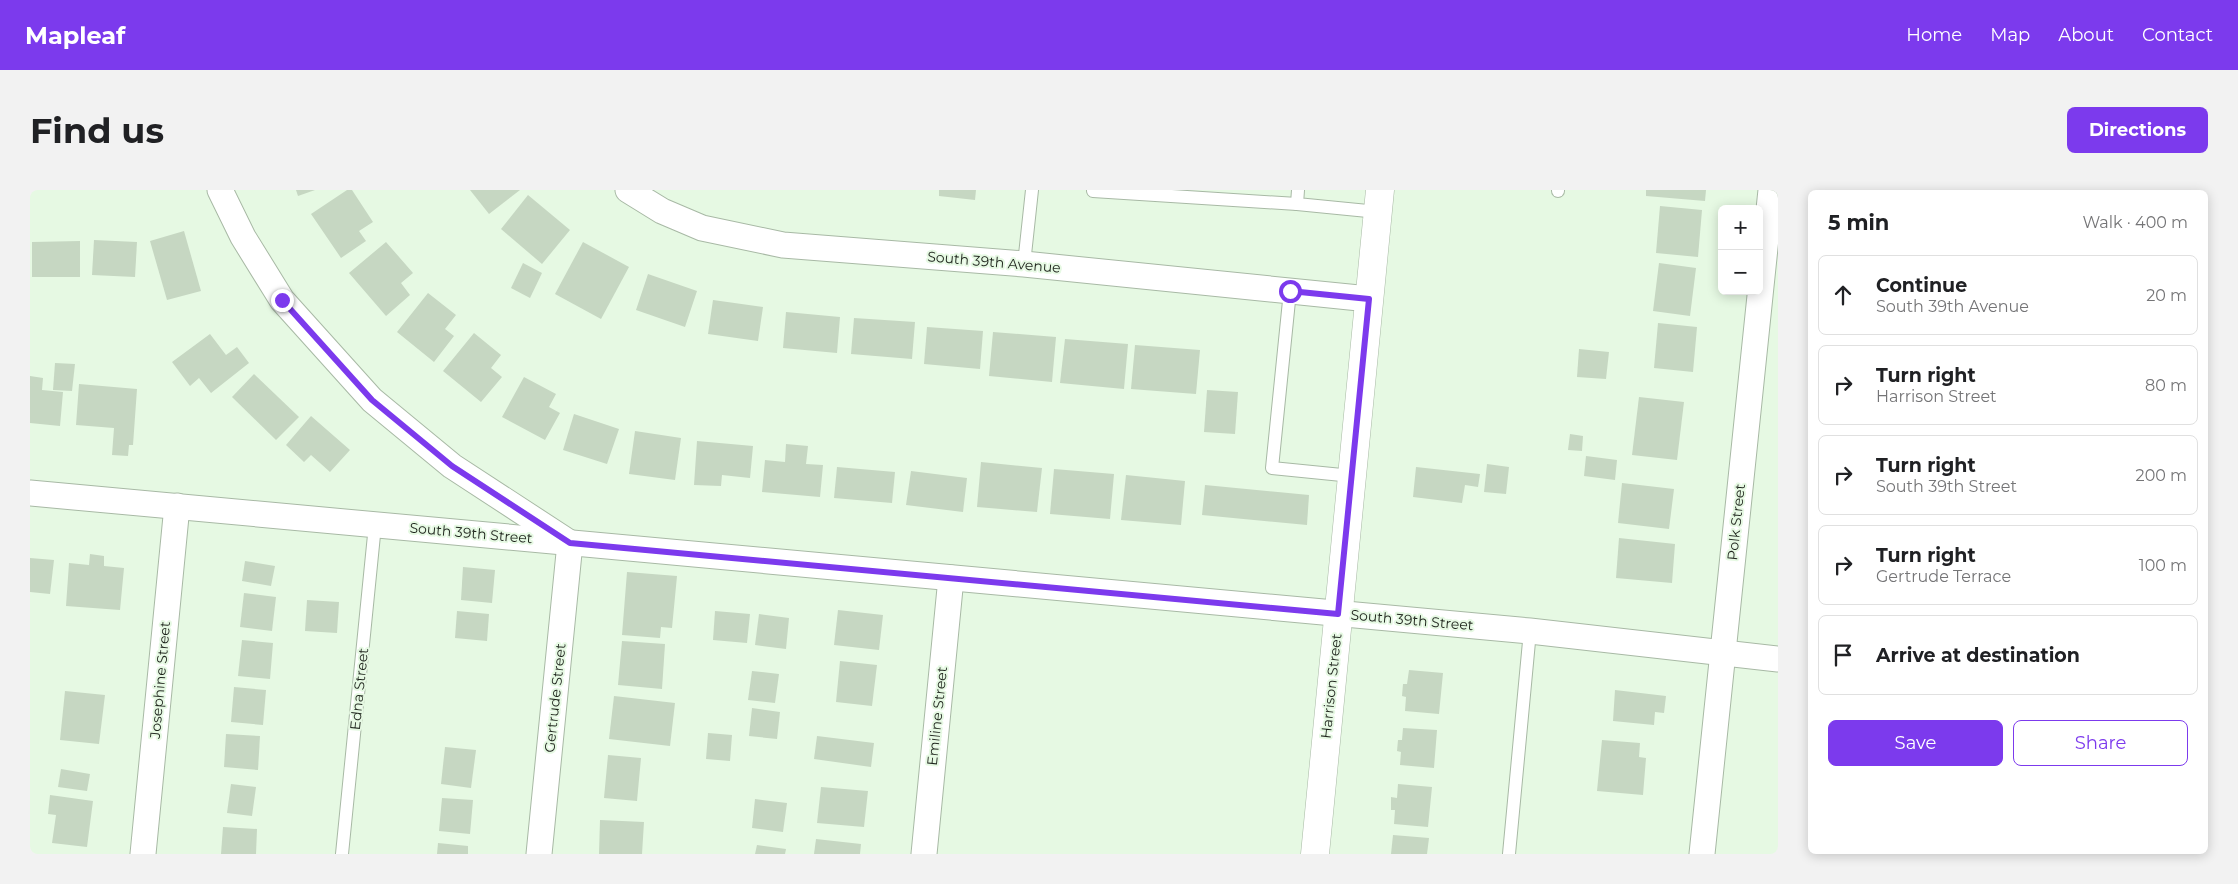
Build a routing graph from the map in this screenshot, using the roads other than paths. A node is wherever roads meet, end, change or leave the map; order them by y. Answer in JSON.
{"nodes":[{"id":1,"x":220,"y":190,"type":"edge"},
{"id":2,"x":628,"y":190,"type":"edge"},
{"id":3,"x":1032,"y":190,"type":"edge"},
{"id":4,"x":1298,"y":190,"type":"edge"},
{"id":5,"x":1771,"y":190,"type":"edge"},
{"id":6,"x":1093,"y":191,"type":"edge"},
{"id":7,"x":1379,"y":201,"type":"edge"},
{"id":8,"x":1296,"y":204,"type":"junction"},
{"id":9,"x":1024,"y":264,"type":"junction"},
{"id":10,"x":1290,"y":291,"type":"junction"},
{"id":11,"x":1369,"y":299,"type":"junction"},
{"id":12,"x":1352,"y":476,"type":"junction"},
{"id":13,"x":30,"y":493,"type":"edge"},
{"id":14,"x":176,"y":506,"type":"junction"},
{"id":15,"x":375,"y":524,"type":"junction"},
{"id":16,"x":570,"y":543,"type":"junction"},
{"id":17,"x":951,"y":578,"type":"junction"},
{"id":18,"x":1338,"y":614,"type":"junction"},
{"id":19,"x":1530,"y":631,"type":"junction"},
{"id":20,"x":1722,"y":653,"type":"junction"},
{"id":21,"x":1778,"y":659,"type":"edge"},
{"id":22,"x":143,"y":854,"type":"edge"},
{"id":23,"x":342,"y":854,"type":"edge"},
{"id":24,"x":539,"y":854,"type":"edge"},
{"id":25,"x":924,"y":854,"type":"edge"},
{"id":26,"x":1315,"y":854,"type":"edge"},
{"id":27,"x":1509,"y":854,"type":"edge"},
{"id":28,"x":1702,"y":854,"type":"edge"}],
"edges":[{"from":1,"to":16,"type":"street"},
{"from":2,"to":9,"type":"street","name":"South 39th Avenue"},
{"from":3,"to":9,"type":"lane"},
{"from":4,"to":8,"type":"lane"},
{"from":5,"to":20,"type":"street","name":"Polk Street"},
{"from":6,"to":8,"type":"lane"},
{"from":7,"to":8,"type":"lane"},
{"from":7,"to":11,"type":"main road","name":"Harrison Street"},
{"from":9,"to":10,"type":"street","name":"South 39th Avenue"},
{"from":10,"to":11,"type":"street","name":"South 39th Avenue"},
{"from":10,"to":12,"type":"lane"},
{"from":11,"to":12,"type":"main road","name":"Harrison Street"},
{"from":12,"to":18,"type":"main road","name":"Harrison Street"},
{"from":13,"to":14,"type":"street","name":"South 39th Street"},
{"from":14,"to":15,"type":"street","name":"South 39th Street"},
{"from":14,"to":22,"type":"street","name":"Josephine Street"},
{"from":15,"to":16,"type":"street","name":"South 39th Street"},
{"from":15,"to":23,"type":"lane","name":"Edna Street"},
{"from":16,"to":17,"type":"street","name":"South 39th Street"},
{"from":16,"to":24,"type":"street","name":"Gertrude Street"},
{"from":17,"to":18,"type":"street","name":"South 39th Street"},
{"from":17,"to":25,"type":"street","name":"Emiline Street"},
{"from":18,"to":19,"type":"street","name":"South 39th Street"},
{"from":18,"to":26,"type":"main road","name":"Harrison Street"},
{"from":19,"to":20,"type":"street","name":"South 39th Street"},
{"from":19,"to":27,"type":"lane"},
{"from":20,"to":21,"type":"street","name":"South 39th Street"},
{"from":20,"to":28,"type":"street","name":"Polk Street"}]}
